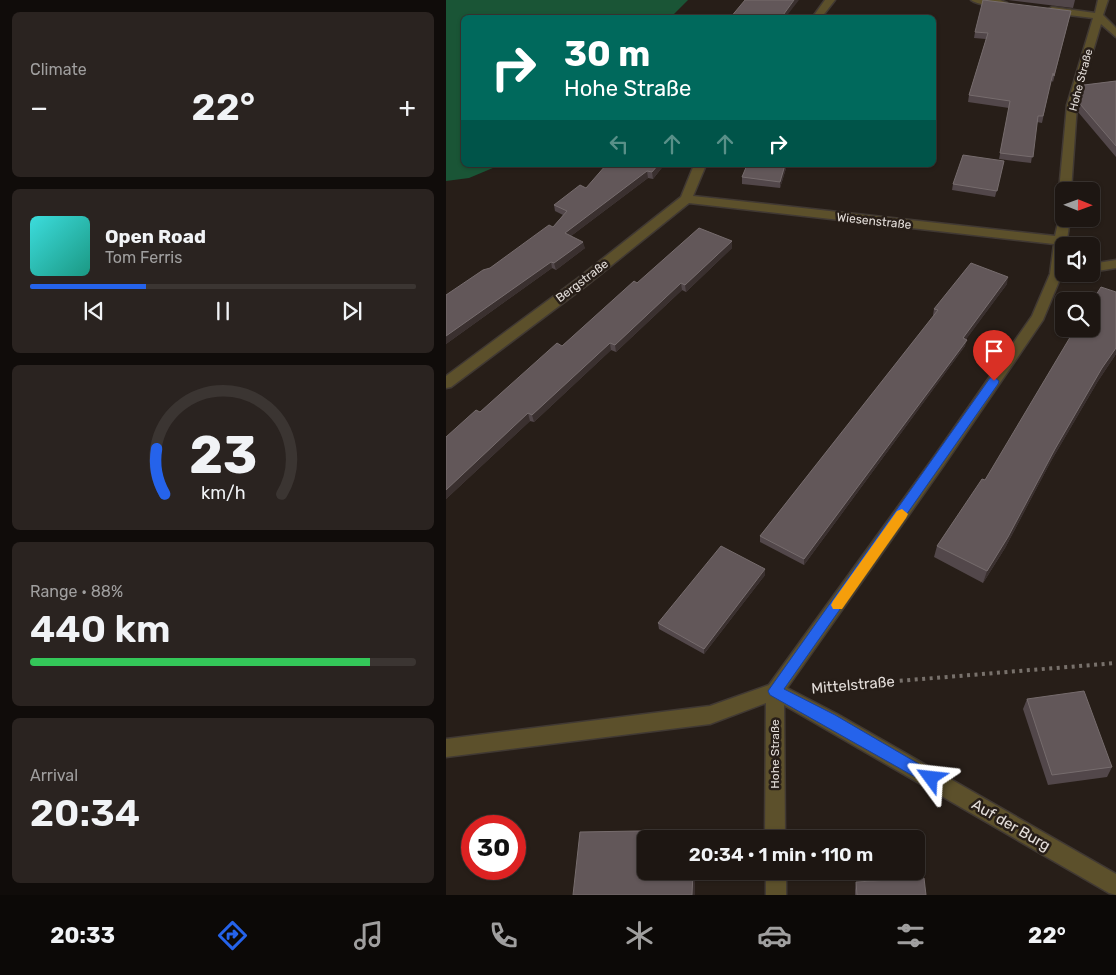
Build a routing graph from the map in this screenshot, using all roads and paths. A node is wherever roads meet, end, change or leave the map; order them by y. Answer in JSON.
{"nodes":[{"id":1,"x":830,"y":0,"type":"edge"},
{"id":2,"x":976,"y":0,"type":"edge"},
{"id":3,"x":1103,"y":0,"type":"edge"},
{"id":4,"x":1014,"y":5,"type":"edge"},
{"id":5,"x":1042,"y":9,"type":"edge"},
{"id":6,"x":818,"y":15,"type":"edge"},
{"id":7,"x":1099,"y":16,"type":"junction"},
{"id":8,"x":1116,"y":34,"type":"edge"},
{"id":9,"x":699,"y":167,"type":"edge"},
{"id":10,"x":1066,"y":182,"type":"edge"},
{"id":11,"x":686,"y":200,"type":"junction"},
{"id":12,"x":1055,"y":240,"type":"edge"},
{"id":13,"x":1116,"y":264,"type":"edge"},
{"id":14,"x":1100,"y":267,"type":"edge"},
{"id":15,"x":1056,"y":282,"type":"edge"},
{"id":16,"x":446,"y":383,"type":"edge"},
{"id":17,"x":1116,"y":663,"type":"edge"},
{"id":18,"x":824,"y":687,"type":"dead end"},
{"id":19,"x":775,"y":691,"type":"junction"},
{"id":20,"x":446,"y":748,"type":"edge"},
{"id":21,"x":775,"y":830,"type":"edge"},
{"id":22,"x":776,"y":880,"type":"edge"},
{"id":23,"x":1116,"y":886,"type":"edge"},
{"id":24,"x":776,"y":895,"type":"edge"}],
"edges":[{"from":1,"to":6,"type":"street"},
{"from":2,"to":4,"type":"street"},
{"from":3,"to":7,"type":"street","name":"Hohe Straße"},
{"from":5,"to":7,"type":"street"},
{"from":7,"to":8,"type":"street"},
{"from":7,"to":10,"type":"street","name":"Hohe Straße"},
{"from":9,"to":11,"type":"street","name":"Bergstraße"},
{"from":11,"to":12,"type":"street","name":"Wiesenstraße"},
{"from":11,"to":16,"type":"street","name":"Bergstraße"},
{"from":13,"to":14,"type":"street"},
{"from":15,"to":19,"type":"street"},
{"from":17,"to":18,"type":"path","name":"Mittelstraße"},
{"from":19,"to":20,"type":"street"},
{"from":19,"to":21,"type":"street","name":"Hohe Straße"},
{"from":19,"to":23,"type":"street","name":"Auf der Burg"},
{"from":22,"to":24,"type":"street"}]}
